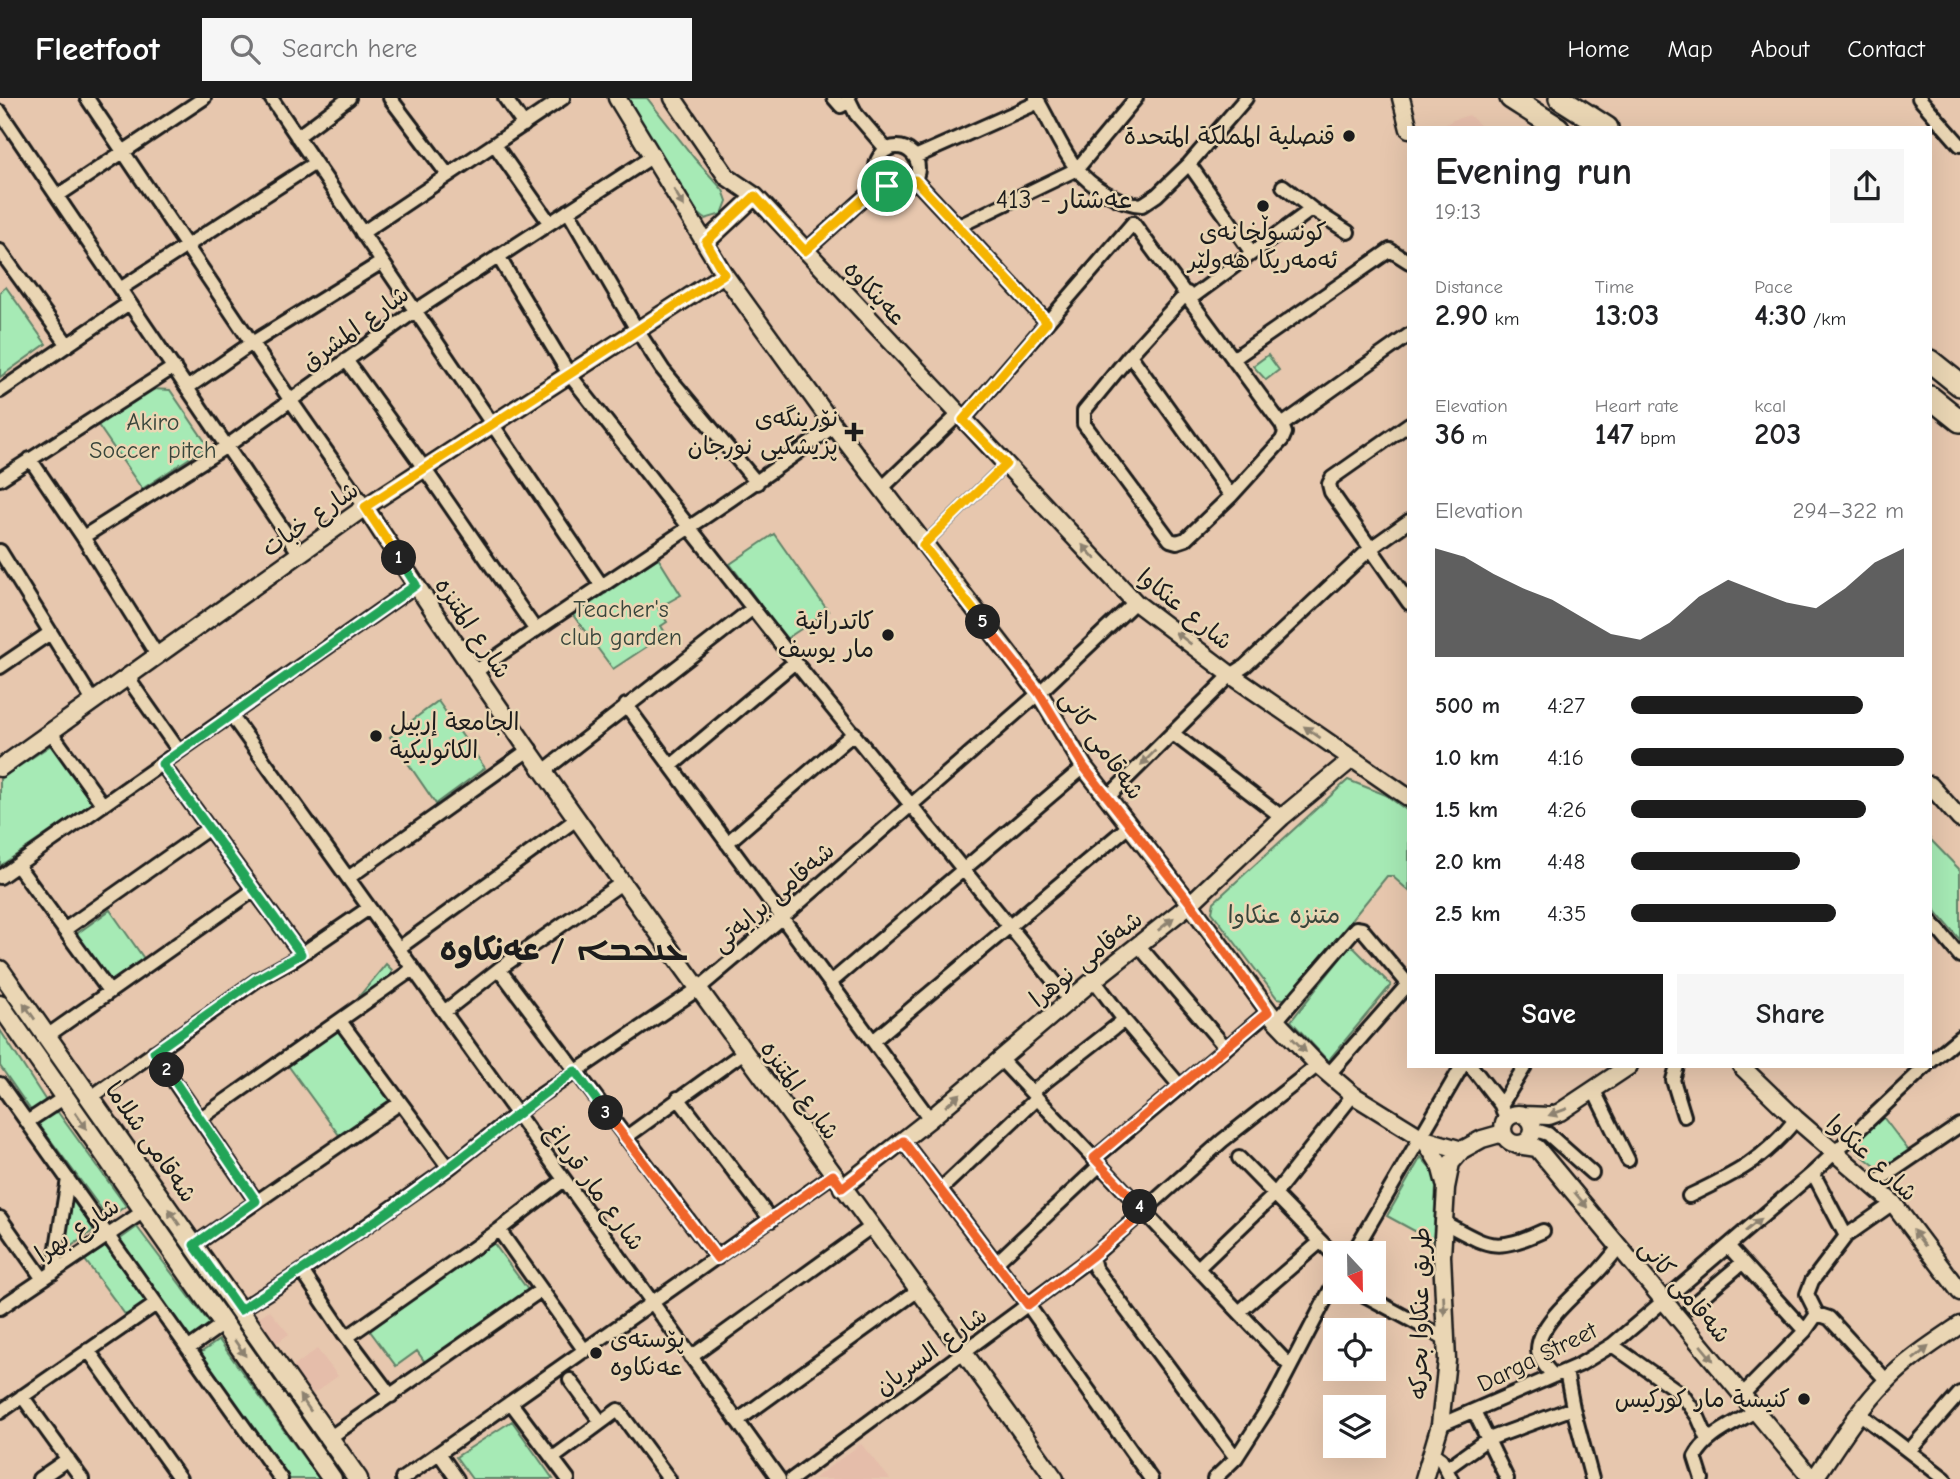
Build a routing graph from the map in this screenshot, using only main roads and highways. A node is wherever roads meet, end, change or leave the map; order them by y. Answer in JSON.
{"nodes":[{"id":1,"x":1511,"y":98,"type":"edge"},
{"id":2,"x":1560,"y":98,"type":"edge"},
{"id":3,"x":1555,"y":126,"type":"edge"},
{"id":4,"x":1604,"y":126,"type":"edge"},
{"id":5,"x":1932,"y":363,"type":"edge"},
{"id":6,"x":1960,"y":385,"type":"edge"},
{"id":7,"x":1932,"y":399,"type":"edge"},
{"id":8,"x":1959,"y":420,"type":"edge"},
{"id":9,"x":0,"y":970,"type":"edge"},
{"id":10,"x":0,"y":1005,"type":"edge"},
{"id":11,"x":288,"y":1378,"type":"junction"},
{"id":12,"x":270,"y":1391,"type":"junction"},
{"id":13,"x":332,"y":1479,"type":"edge"},
{"id":14,"x":358,"y":1479,"type":"edge"}],
"edges":[{"from":1,"to":3,"type":"highway"},
{"from":2,"to":4,"type":"highway"},
{"from":5,"to":6,"type":"highway"},
{"from":7,"to":8,"type":"highway"},
{"from":11,"to":9,"type":"main road","name":"شەقامی شلاما","one_way":true},
{"from":10,"to":12,"type":"main road","name":"شەقامی شلاما","one_way":true},
{"from":11,"to":12,"type":"main road"},
{"from":14,"to":11,"type":"main road","name":"شەقامی شلاما","one_way":true},
{"from":12,"to":13,"type":"main road","name":"شەقامی شلاما"}]}
